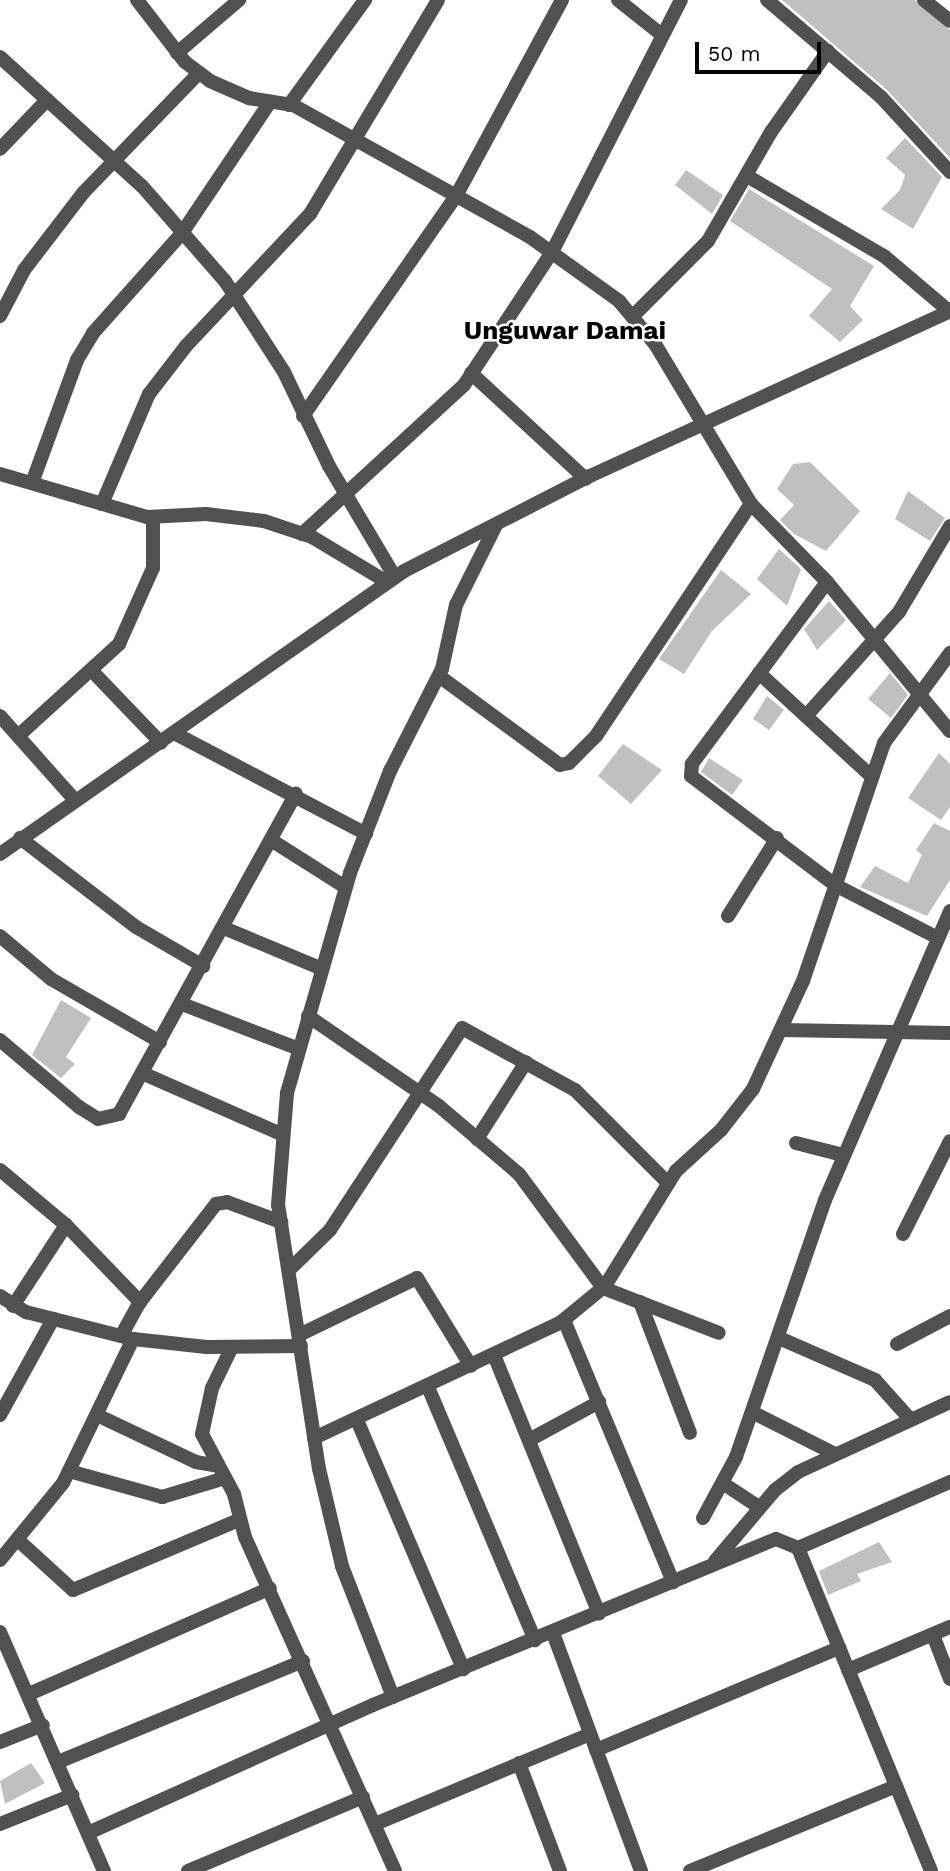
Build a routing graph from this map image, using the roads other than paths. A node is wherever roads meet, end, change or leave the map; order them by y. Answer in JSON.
{"nodes":[{"id":1,"x":137,"y":0,"type":"edge"},
{"id":2,"x":239,"y":0,"type":"edge"},
{"id":3,"x":365,"y":0,"type":"edge"},
{"id":4,"x":438,"y":0,"type":"edge"},
{"id":5,"x":562,"y":0,"type":"edge"},
{"id":6,"x":618,"y":0,"type":"edge"},
{"id":7,"x":681,"y":0,"type":"edge"},
{"id":8,"x":767,"y":0,"type":"edge"},
{"id":9,"x":924,"y":0,"type":"edge"},
{"id":10,"x":950,"y":21,"type":"edge"},
{"id":11,"x":662,"y":35,"type":"junction"},
{"id":12,"x":828,"y":51,"type":"junction"},
{"id":13,"x":177,"y":53,"type":"junction"},
{"id":14,"x":0,"y":57,"type":"edge"},
{"id":15,"x":199,"y":73,"type":"junction"},
{"id":16,"x":47,"y":100,"type":"junction"},
{"id":17,"x":270,"y":102,"type":"junction"},
{"id":18,"x":289,"y":104,"type":"junction"},
{"id":19,"x":356,"y":140,"type":"junction"},
{"id":20,"x":0,"y":149,"type":"edge"},
{"id":21,"x":116,"y":164,"type":"junction"},
{"id":22,"x":950,"y":172,"type":"edge"},
{"id":23,"x":747,"y":176,"type":"junction"},
{"id":24,"x":456,"y":196,"type":"junction"},
{"id":25,"x":182,"y":233,"type":"junction"},
{"id":26,"x":552,"y":253,"type":"junction"},
{"id":27,"x":236,"y":295,"type":"junction"},
{"id":28,"x":950,"y":311,"type":"edge"},
{"id":29,"x":634,"y":315,"type":"junction"},
{"id":30,"x":0,"y":316,"type":"edge"},
{"id":31,"x":471,"y":373,"type":"junction"},
{"id":32,"x":303,"y":415,"type":"junction"},
{"id":33,"x":700,"y":424,"type":"junction"},
{"id":34,"x":0,"y":474,"type":"edge"},
{"id":35,"x":586,"y":479,"type":"junction"},
{"id":36,"x":32,"y":483,"type":"junction"},
{"id":37,"x":348,"y":497,"type":"junction"},
{"id":38,"x":102,"y":503,"type":"junction"},
{"id":39,"x":751,"y":504,"type":"junction"},
{"id":40,"x":153,"y":517,"type":"junction"},
{"id":41,"x":496,"y":524,"type":"junction"},
{"id":42,"x":950,"y":526,"type":"edge"},
{"id":43,"x":302,"y":534,"type":"junction"},
{"id":44,"x":391,"y":580,"type":"junction"},
{"id":45,"x":827,"y":582,"type":"junction"},
{"id":46,"x":876,"y":640,"type":"junction"},
{"id":47,"x":950,"y":653,"type":"edge"},
{"id":48,"x":93,"y":672,"type":"junction"},
{"id":49,"x":759,"y":673,"type":"junction"},
{"id":50,"x":439,"y":676,"type":"junction"},
{"id":51,"x":919,"y":695,"type":"junction"},
{"id":52,"x":0,"y":716,"type":"edge"},
{"id":53,"x":806,"y":716,"type":"junction"},
{"id":54,"x":950,"y":731,"type":"edge"},
{"id":55,"x":174,"y":733,"type":"junction"},
{"id":56,"x":18,"y":736,"type":"junction"},
{"id":57,"x":161,"y":743,"type":"junction"},
{"id":58,"x":870,"y":775,"type":"junction"},
{"id":59,"x":296,"y":794,"type":"junction"},
{"id":60,"x":74,"y":799,"type":"junction"},
{"id":61,"x":366,"y":834,"type":"junction"},
{"id":62,"x":20,"y":838,"type":"junction"},
{"id":63,"x":777,"y":838,"type":"junction"},
{"id":64,"x":271,"y":840,"type":"junction"},
{"id":65,"x":0,"y":854,"type":"edge"},
{"id":66,"x":835,"y":885,"type":"junction"},
{"id":67,"x":345,"y":887,"type":"junction"},
{"id":68,"x":950,"y":911,"type":"edge"},
{"id":69,"x":728,"y":916,"type":"dead end"},
{"id":70,"x":224,"y":928,"type":"junction"},
{"id":71,"x":0,"y":936,"type":"edge"},
{"id":72,"x":936,"y":937,"type":"junction"},
{"id":73,"x":203,"y":966,"type":"junction"},
{"id":74,"x":320,"y":968,"type":"junction"},
{"id":75,"x":181,"y":1004,"type":"junction"},
{"id":76,"x":308,"y":1016,"type":"junction"},
{"id":77,"x":782,"y":1030,"type":"junction"},
{"id":78,"x":897,"y":1033,"type":"junction"},
{"id":79,"x":950,"y":1033,"type":"edge"},
{"id":80,"x":0,"y":1040,"type":"edge"},
{"id":81,"x":160,"y":1042,"type":"junction"},
{"id":82,"x":299,"y":1049,"type":"junction"},
{"id":83,"x":526,"y":1062,"type":"junction"},
{"id":84,"x":142,"y":1073,"type":"junction"},
{"id":85,"x":418,"y":1092,"type":"junction"},
{"id":86,"x":283,"y":1135,"type":"junction"},
{"id":87,"x":477,"y":1139,"type":"junction"},
{"id":88,"x":950,"y":1141,"type":"edge"},
{"id":89,"x":796,"y":1143,"type":"dead end"},
{"id":90,"x":843,"y":1155,"type":"junction"},
{"id":91,"x":0,"y":1170,"type":"edge"},
{"id":92,"x":668,"y":1183,"type":"junction"},
{"id":93,"x":281,"y":1222,"type":"junction"},
{"id":94,"x":66,"y":1225,"type":"junction"},
{"id":95,"x":904,"y":1234,"type":"dead end"},
{"id":96,"x":289,"y":1270,"type":"junction"},
{"id":97,"x":603,"y":1288,"type":"junction"},
{"id":98,"x":0,"y":1296,"type":"edge"},
{"id":99,"x":140,"y":1302,"type":"junction"},
{"id":100,"x":640,"y":1302,"type":"junction"},
{"id":101,"x":13,"y":1306,"type":"junction"},
{"id":102,"x":950,"y":1316,"type":"edge"},
{"id":103,"x":52,"y":1319,"type":"junction"},
{"id":104,"x":564,"y":1320,"type":"junction"},
{"id":105,"x":719,"y":1333,"type":"dead end"},
{"id":106,"x":127,"y":1338,"type":"junction"},
{"id":107,"x":779,"y":1338,"type":"junction"},
{"id":108,"x":300,"y":1341,"type":"junction"},
{"id":109,"x":897,"y":1344,"type":"dead end"},
{"id":110,"x":232,"y":1347,"type":"junction"},
{"id":111,"x":494,"y":1355,"type":"junction"},
{"id":112,"x":471,"y":1366,"type":"junction"},
{"id":113,"x":428,"y":1387,"type":"junction"},
{"id":114,"x":598,"y":1402,"type":"junction"},
{"id":115,"x":950,"y":1402,"type":"edge"},
{"id":116,"x":752,"y":1412,"type":"junction"},
{"id":117,"x":0,"y":1415,"type":"edge"},
{"id":118,"x":99,"y":1416,"type":"junction"},
{"id":119,"x":910,"y":1419,"type":"junction"},
{"id":120,"x":357,"y":1420,"type":"junction"},
{"id":121,"x":690,"y":1433,"type":"dead end"},
{"id":122,"x":314,"y":1438,"type":"junction"},
{"id":123,"x":529,"y":1440,"type":"junction"},
{"id":124,"x":835,"y":1454,"type":"junction"},
{"id":125,"x":69,"y":1471,"type":"junction"},
{"id":126,"x":221,"y":1472,"type":"junction"},
{"id":127,"x":950,"y":1482,"type":"edge"},
{"id":128,"x":724,"y":1484,"type":"junction"},
{"id":129,"x":760,"y":1507,"type":"junction"},
{"id":130,"x":703,"y":1518,"type":"dead end"},
{"id":131,"x":239,"y":1520,"type":"junction"},
{"id":132,"x":18,"y":1540,"type":"junction"},
{"id":133,"x":798,"y":1548,"type":"junction"},
{"id":134,"x":0,"y":1560,"type":"edge"},
{"id":135,"x":712,"y":1565,"type":"junction"},
{"id":136,"x":673,"y":1582,"type":"junction"},
{"id":137,"x":270,"y":1588,"type":"junction"},
{"id":138,"x":599,"y":1613,"type":"junction"},
{"id":139,"x":950,"y":1627,"type":"edge"},
{"id":140,"x":0,"y":1632,"type":"edge"},
{"id":141,"x":553,"y":1633,"type":"junction"},
{"id":142,"x":933,"y":1635,"type":"junction"},
{"id":143,"x":534,"y":1640,"type":"junction"},
{"id":144,"x":839,"y":1648,"type":"junction"},
{"id":145,"x":6,"y":1654,"type":"edge"},
{"id":146,"x":303,"y":1661,"type":"junction"},
{"id":147,"x":463,"y":1669,"type":"junction"},
{"id":148,"x":848,"y":1670,"type":"junction"},
{"id":149,"x":950,"y":1679,"type":"edge"},
{"id":150,"x":29,"y":1694,"type":"junction"},
{"id":151,"x":393,"y":1697,"type":"junction"},
{"id":152,"x":43,"y":1725,"type":"junction"},
{"id":153,"x":332,"y":1726,"type":"junction"},
{"id":154,"x":590,"y":1734,"type":"junction"},
{"id":155,"x":0,"y":1742,"type":"edge"},
{"id":156,"x":596,"y":1750,"type":"junction"},
{"id":157,"x":58,"y":1762,"type":"junction"},
{"id":158,"x":519,"y":1763,"type":"junction"},
{"id":159,"x":895,"y":1786,"type":"junction"},
{"id":160,"x":72,"y":1795,"type":"junction"},
{"id":161,"x":363,"y":1797,"type":"junction"},
{"id":162,"x":0,"y":1824,"type":"edge"},
{"id":163,"x":375,"y":1824,"type":"junction"},
{"id":164,"x":88,"y":1833,"type":"junction"},
{"id":165,"x":104,"y":1871,"type":"edge"},
{"id":166,"x":188,"y":1871,"type":"edge"},
{"id":167,"x":394,"y":1871,"type":"edge"},
{"id":168,"x":560,"y":1871,"type":"edge"},
{"id":169,"x":641,"y":1871,"type":"edge"},
{"id":170,"x":690,"y":1871,"type":"edge"},
{"id":171,"x":931,"y":1871,"type":"edge"}],
"edges":[{"from":1,"to":13,"type":"street"},
{"from":2,"to":13,"type":"street"},
{"from":3,"to":18,"type":"street"},
{"from":4,"to":19,"type":"street"},
{"from":5,"to":24,"type":"street"},
{"from":6,"to":11,"type":"street"},
{"from":7,"to":11,"type":"street"},
{"from":8,"to":12,"type":"street"},
{"from":9,"to":10,"type":"street"},
{"from":11,"to":26,"type":"street"},
{"from":12,"to":22,"type":"street"},
{"from":12,"to":23,"type":"street"},
{"from":13,"to":15,"type":"street"},
{"from":14,"to":16,"type":"street"},
{"from":15,"to":17,"type":"street"},
{"from":15,"to":21,"type":"street"},
{"from":16,"to":20,"type":"street"},
{"from":16,"to":21,"type":"street"},
{"from":17,"to":18,"type":"street"},
{"from":17,"to":25,"type":"street"},
{"from":18,"to":19,"type":"street"},
{"from":19,"to":24,"type":"street"},
{"from":19,"to":27,"type":"street"},
{"from":21,"to":25,"type":"street"},
{"from":21,"to":30,"type":"street"},
{"from":23,"to":28,"type":"street"},
{"from":23,"to":29,"type":"street"},
{"from":24,"to":26,"type":"street"},
{"from":24,"to":32,"type":"street"},
{"from":25,"to":27,"type":"street"},
{"from":25,"to":36,"type":"street"},
{"from":26,"to":29,"type":"street"},
{"from":26,"to":31,"type":"street"},
{"from":27,"to":32,"type":"street"},
{"from":27,"to":38,"type":"street"},
{"from":28,"to":33,"type":"street"},
{"from":29,"to":33,"type":"street"},
{"from":31,"to":35,"type":"street"},
{"from":31,"to":37,"type":"street"},
{"from":32,"to":37,"type":"street"},
{"from":33,"to":35,"type":"street"},
{"from":33,"to":39,"type":"street"},
{"from":34,"to":36,"type":"street"},
{"from":35,"to":41,"type":"street"},
{"from":36,"to":38,"type":"street"},
{"from":37,"to":43,"type":"street"},
{"from":37,"to":44,"type":"street"},
{"from":38,"to":40,"type":"street"},
{"from":39,"to":45,"type":"street"},
{"from":39,"to":50,"type":"street"},
{"from":40,"to":43,"type":"street"},
{"from":40,"to":48,"type":"street"},
{"from":41,"to":44,"type":"street"},
{"from":41,"to":50,"type":"street"},
{"from":42,"to":46,"type":"street"},
{"from":43,"to":44,"type":"street"},
{"from":44,"to":55,"type":"street"},
{"from":45,"to":46,"type":"street"},
{"from":45,"to":49,"type":"street"},
{"from":46,"to":51,"type":"street"},
{"from":46,"to":53,"type":"street"},
{"from":47,"to":51,"type":"street"},
{"from":48,"to":56,"type":"street"},
{"from":48,"to":57,"type":"street"},
{"from":49,"to":53,"type":"street"},
{"from":49,"to":63,"type":"street"},
{"from":50,"to":61,"type":"street"},
{"from":51,"to":54,"type":"street"},
{"from":51,"to":58,"type":"street"},
{"from":52,"to":56,"type":"street"},
{"from":53,"to":58,"type":"street"},
{"from":55,"to":57,"type":"street"},
{"from":55,"to":59,"type":"street"},
{"from":56,"to":60,"type":"street"},
{"from":57,"to":60,"type":"street"},
{"from":58,"to":66,"type":"street"},
{"from":59,"to":61,"type":"street"},
{"from":59,"to":64,"type":"street"},
{"from":60,"to":62,"type":"street"},
{"from":61,"to":67,"type":"street"},
{"from":62,"to":65,"type":"street"},
{"from":62,"to":73,"type":"street"},
{"from":63,"to":66,"type":"street"},
{"from":63,"to":69,"type":"street"},
{"from":64,"to":67,"type":"street"},
{"from":64,"to":70,"type":"street"},
{"from":66,"to":72,"type":"street"},
{"from":66,"to":77,"type":"street"},
{"from":67,"to":74,"type":"street"},
{"from":68,"to":72,"type":"street"},
{"from":70,"to":73,"type":"street"},
{"from":70,"to":74,"type":"street"},
{"from":71,"to":81,"type":"street"},
{"from":72,"to":78,"type":"street"},
{"from":73,"to":75,"type":"street"},
{"from":74,"to":76,"type":"street"},
{"from":75,"to":81,"type":"street"},
{"from":75,"to":82,"type":"street"},
{"from":76,"to":82,"type":"street"},
{"from":76,"to":85,"type":"street"},
{"from":77,"to":78,"type":"street"},
{"from":77,"to":92,"type":"street"},
{"from":78,"to":79,"type":"street"},
{"from":78,"to":90,"type":"street"},
{"from":80,"to":84,"type":"street"},
{"from":81,"to":84,"type":"street"},
{"from":82,"to":86,"type":"street"},
{"from":83,"to":85,"type":"street"},
{"from":83,"to":87,"type":"street"},
{"from":83,"to":92,"type":"street"},
{"from":84,"to":86,"type":"street"},
{"from":85,"to":87,"type":"street"},
{"from":85,"to":96,"type":"street"},
{"from":86,"to":93,"type":"street"},
{"from":87,"to":97,"type":"street"},
{"from":88,"to":95,"type":"street"},
{"from":89,"to":90,"type":"street"},
{"from":90,"to":107,"type":"street"},
{"from":91,"to":94,"type":"street"},
{"from":92,"to":97,"type":"street"},
{"from":93,"to":96,"type":"street"},
{"from":93,"to":99,"type":"street"},
{"from":94,"to":99,"type":"street"},
{"from":94,"to":101,"type":"street"},
{"from":96,"to":108,"type":"street"},
{"from":97,"to":100,"type":"street"},
{"from":97,"to":104,"type":"street"},
{"from":98,"to":101,"type":"street"},
{"from":99,"to":106,"type":"street"},
{"from":100,"to":105,"type":"street"},
{"from":100,"to":121,"type":"street"},
{"from":101,"to":103,"type":"street"},
{"from":102,"to":109,"type":"street"},
{"from":103,"to":106,"type":"street"},
{"from":103,"to":117,"type":"street"},
{"from":104,"to":111,"type":"street"},
{"from":104,"to":114,"type":"street"},
{"from":106,"to":110,"type":"street"},
{"from":106,"to":118,"type":"street"},
{"from":107,"to":116,"type":"street"},
{"from":107,"to":119,"type":"street"},
{"from":108,"to":110,"type":"street"},
{"from":108,"to":112,"type":"street"},
{"from":108,"to":122,"type":"street"},
{"from":110,"to":126,"type":"street"},
{"from":111,"to":112,"type":"street"},
{"from":111,"to":123,"type":"street"},
{"from":112,"to":113,"type":"street"},
{"from":113,"to":120,"type":"street"},
{"from":113,"to":143,"type":"street"},
{"from":114,"to":123,"type":"street"},
{"from":114,"to":136,"type":"street"},
{"from":115,"to":119,"type":"street"},
{"from":116,"to":124,"type":"street"},
{"from":116,"to":128,"type":"street"},
{"from":118,"to":125,"type":"street"},
{"from":118,"to":126,"type":"street"},
{"from":119,"to":124,"type":"street"},
{"from":120,"to":122,"type":"street"},
{"from":120,"to":147,"type":"street"},
{"from":122,"to":151,"type":"street"},
{"from":123,"to":138,"type":"street"},
{"from":124,"to":129,"type":"street"},
{"from":125,"to":126,"type":"street"},
{"from":125,"to":132,"type":"street"},
{"from":126,"to":131,"type":"street"},
{"from":127,"to":133,"type":"street"},
{"from":128,"to":129,"type":"street"},
{"from":128,"to":130,"type":"street"},
{"from":129,"to":135,"type":"street"},
{"from":131,"to":132,"type":"street"},
{"from":131,"to":137,"type":"street"},
{"from":132,"to":134,"type":"street"},
{"from":133,"to":135,"type":"street"},
{"from":133,"to":144,"type":"street"},
{"from":135,"to":136,"type":"street"},
{"from":136,"to":138,"type":"street"},
{"from":137,"to":146,"type":"street"},
{"from":137,"to":150,"type":"street"},
{"from":138,"to":141,"type":"street"},
{"from":139,"to":142,"type":"street"},
{"from":140,"to":145,"type":"street"},
{"from":141,"to":143,"type":"street"},
{"from":141,"to":154,"type":"street"},
{"from":142,"to":148,"type":"street"},
{"from":142,"to":149,"type":"street"},
{"from":143,"to":147,"type":"street"},
{"from":144,"to":148,"type":"street"},
{"from":144,"to":156,"type":"street"},
{"from":145,"to":150,"type":"street"},
{"from":146,"to":153,"type":"street"},
{"from":146,"to":157,"type":"street"},
{"from":147,"to":151,"type":"street"},
{"from":148,"to":159,"type":"street"},
{"from":150,"to":152,"type":"street"},
{"from":151,"to":153,"type":"street"},
{"from":152,"to":155,"type":"street"},
{"from":152,"to":157,"type":"street"},
{"from":153,"to":161,"type":"street"},
{"from":153,"to":164,"type":"street"},
{"from":154,"to":156,"type":"street"},
{"from":154,"to":158,"type":"street"},
{"from":156,"to":169,"type":"street"},
{"from":157,"to":160,"type":"street"},
{"from":158,"to":163,"type":"street"},
{"from":158,"to":168,"type":"street"},
{"from":159,"to":170,"type":"street"},
{"from":159,"to":171,"type":"street"},
{"from":160,"to":162,"type":"street"},
{"from":160,"to":164,"type":"street"},
{"from":161,"to":163,"type":"street"},
{"from":161,"to":166,"type":"street"},
{"from":163,"to":167,"type":"street"},
{"from":164,"to":165,"type":"street"}]}
